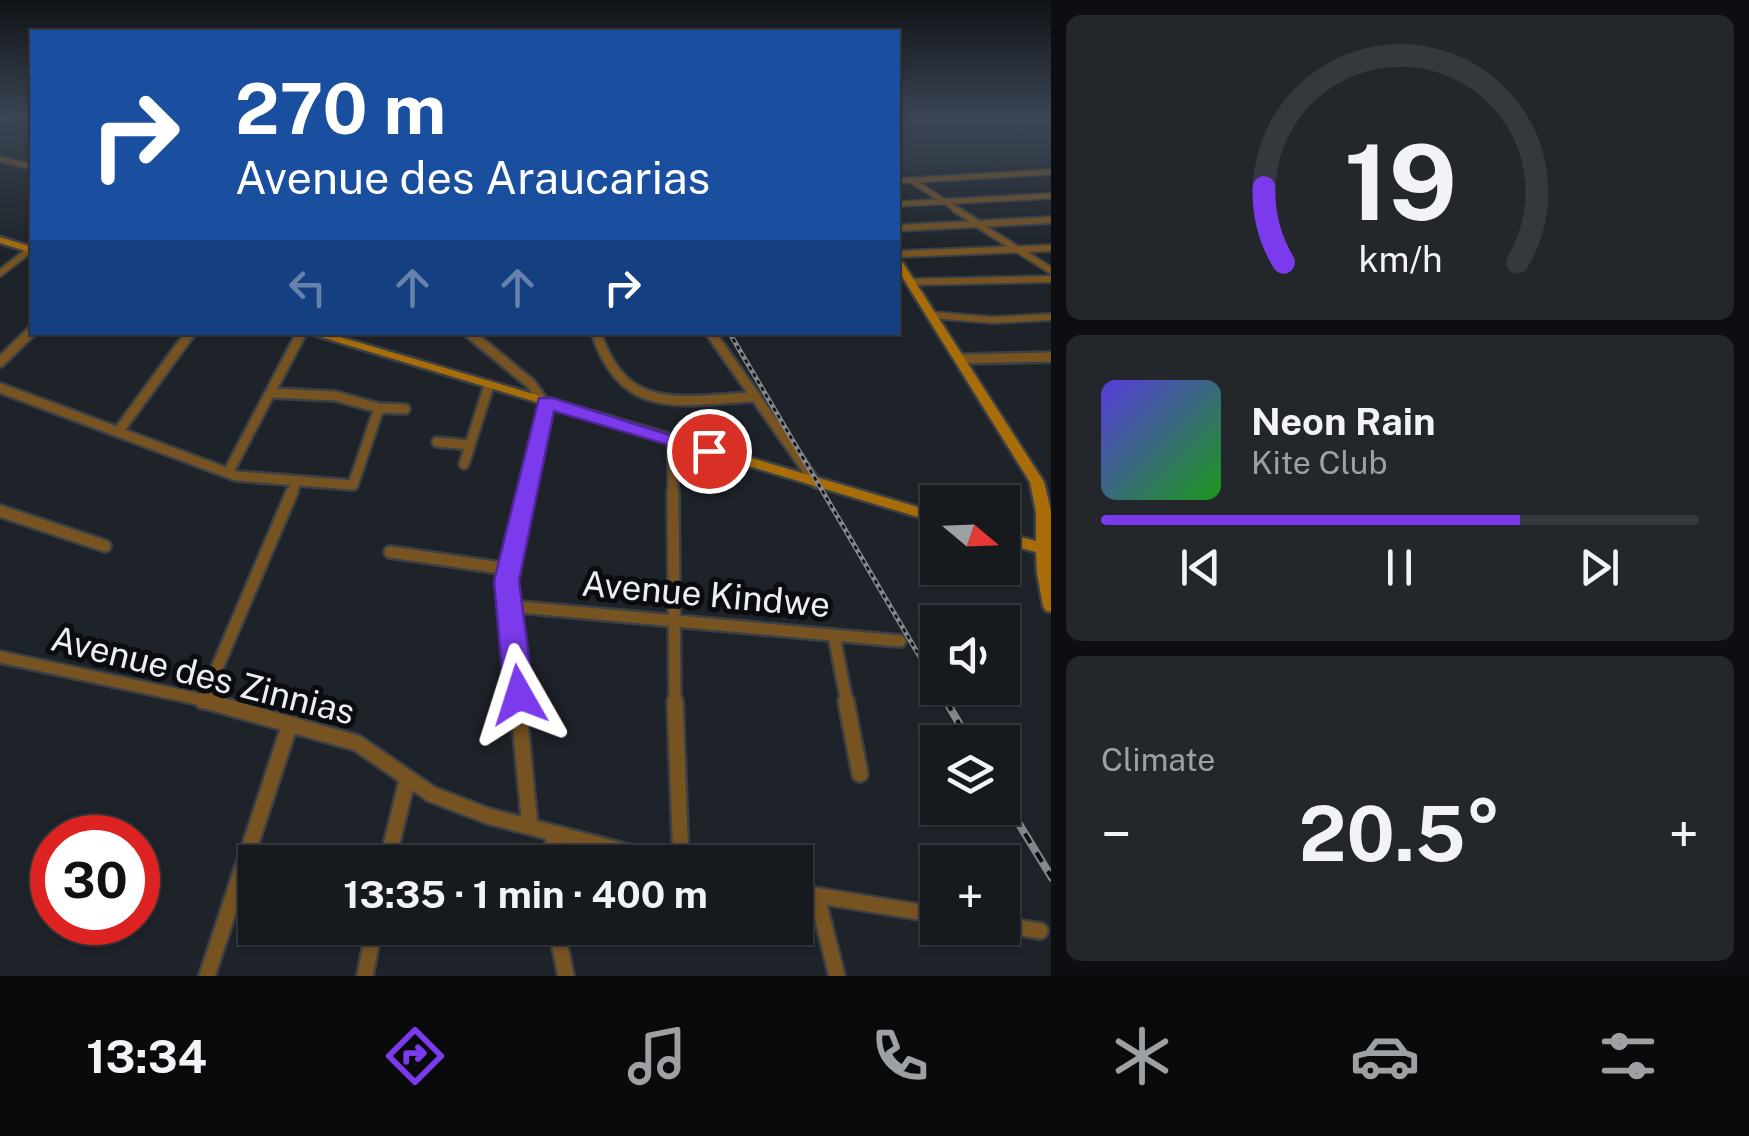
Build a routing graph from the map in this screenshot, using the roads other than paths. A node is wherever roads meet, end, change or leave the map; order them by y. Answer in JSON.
{"nodes":[{"id":1,"x":1051,"y":172,"type":"edge"},
{"id":2,"x":900,"y":180,"type":"edge"},
{"id":3,"x":911,"y":180,"type":"junction"},
{"id":4,"x":1051,"y":196,"type":"edge"},
{"id":5,"x":944,"y":201,"type":"junction"},
{"id":6,"x":900,"y":204,"type":"edge"},
{"id":7,"x":1051,"y":220,"type":"edge"},
{"id":8,"x":978,"y":224,"type":"junction"},
{"id":9,"x":900,"y":228,"type":"edge"},
{"id":10,"x":0,"y":240,"type":"edge"},
{"id":11,"x":30,"y":248,"type":"edge"},
{"id":12,"x":1051,"y":248,"type":"edge"},
{"id":13,"x":30,"y":250,"type":"edge"},
{"id":14,"x":1018,"y":250,"type":"junction"},
{"id":15,"x":900,"y":254,"type":"edge"},
{"id":16,"x":900,"y":265,"type":"edge"},
{"id":17,"x":1051,"y":270,"type":"edge"},
{"id":18,"x":0,"y":273,"type":"edge"},
{"id":19,"x":1051,"y":278,"type":"edge"},
{"id":20,"x":911,"y":282,"type":"junction"},
{"id":21,"x":932,"y":315,"type":"junction"},
{"id":22,"x":1051,"y":317,"type":"edge"},
{"id":23,"x":30,"y":333,"type":"edge"},
{"id":24,"x":189,"y":335,"type":"edge"},
{"id":25,"x":304,"y":335,"type":"edge"},
{"id":26,"x":316,"y":335,"type":"edge"},
{"id":27,"x":472,"y":335,"type":"edge"},
{"id":28,"x":597,"y":335,"type":"edge"},
{"id":29,"x":712,"y":335,"type":"edge"},
{"id":30,"x":1051,"y":357,"type":"edge"},
{"id":31,"x":962,"y":359,"type":"junction"},
{"id":32,"x":0,"y":362,"type":"edge"},
{"id":33,"x":489,"y":385,"type":"junction"},
{"id":34,"x":0,"y":388,"type":"edge"},
{"id":35,"x":272,"y":393,"type":"junction"},
{"id":36,"x":752,"y":397,"type":"junction"},
{"id":37,"x":545,"y":402,"type":"junction"},
{"id":38,"x":378,"y":408,"type":"junction"},
{"id":39,"x":405,"y":409,"type":"dead end"},
{"id":40,"x":118,"y":432,"type":"junction"},
{"id":41,"x":674,"y":440,"type":"junction"},
{"id":42,"x":436,"y":442,"type":"dead end"},
{"id":43,"x":470,"y":445,"type":"junction"},
{"id":44,"x":464,"y":464,"type":"dead end"},
{"id":45,"x":228,"y":473,"type":"junction"},
{"id":46,"x":296,"y":483,"type":"junction"},
{"id":47,"x":816,"y":483,"type":"junction"},
{"id":48,"x":0,"y":511,"type":"edge"},
{"id":49,"x":920,"y":513,"type":"edge"},
{"id":50,"x":1020,"y":542,"type":"edge"},
{"id":51,"x":105,"y":546,"type":"dead end"},
{"id":52,"x":1047,"y":550,"type":"edge"},
{"id":53,"x":390,"y":552,"type":"dead end"},
{"id":54,"x":508,"y":568,"type":"junction"},
{"id":55,"x":1051,"y":595,"type":"edge"},
{"id":56,"x":508,"y":606,"type":"junction"},
{"id":57,"x":672,"y":622,"type":"junction"},
{"id":58,"x":834,"y":636,"type":"junction"},
{"id":59,"x":900,"y":642,"type":"dead end"},
{"id":60,"x":0,"y":657,"type":"edge"},
{"id":61,"x":202,"y":703,"type":"junction"},
{"id":62,"x":290,"y":724,"type":"junction"},
{"id":63,"x":860,"y":774,"type":"dead end"},
{"id":64,"x":407,"y":781,"type":"junction"},
{"id":65,"x":530,"y":827,"type":"junction"},
{"id":66,"x":552,"y":834,"type":"junction"},
{"id":67,"x":390,"y":845,"type":"edge"},
{"id":68,"x":553,"y":845,"type":"edge"},
{"id":69,"x":597,"y":845,"type":"edge"},
{"id":70,"x":679,"y":845,"type":"edge"},
{"id":71,"x":813,"y":896,"type":"edge"},
{"id":72,"x":817,"y":897,"type":"junction"},
{"id":73,"x":920,"y":912,"type":"edge"},
{"id":74,"x":1020,"y":927,"type":"edge"},
{"id":75,"x":1040,"y":930,"type":"dead end"},
{"id":76,"x":371,"y":945,"type":"edge"},
{"id":77,"x":560,"y":945,"type":"edge"},
{"id":78,"x":207,"y":976,"type":"edge"},
{"id":79,"x":365,"y":976,"type":"edge"},
{"id":80,"x":566,"y":976,"type":"edge"},
{"id":81,"x":837,"y":976,"type":"edge"}],
"edges":[{"from":1,"to":3,"type":"street"},
{"from":2,"to":3,"type":"street"},
{"from":3,"to":5,"type":"street"},
{"from":4,"to":5,"type":"street"},
{"from":5,"to":6,"type":"street"},
{"from":5,"to":8,"type":"street"},
{"from":7,"to":8,"type":"street"},
{"from":8,"to":9,"type":"street"},
{"from":8,"to":14,"type":"street"},
{"from":10,"to":11,"type":"street"},
{"from":12,"to":14,"type":"street"},
{"from":13,"to":18,"type":"street"},
{"from":14,"to":15,"type":"street"},
{"from":14,"to":17,"type":"street"},
{"from":16,"to":20,"type":"street"},
{"from":19,"to":20,"type":"street"},
{"from":20,"to":21,"type":"street"},
{"from":21,"to":22,"type":"street"},
{"from":21,"to":31,"type":"street"},
{"from":23,"to":32,"type":"street"},
{"from":24,"to":40,"type":"street"},
{"from":25,"to":35,"type":"street"},
{"from":26,"to":33,"type":"street"},
{"from":27,"to":37,"type":"street"},
{"from":28,"to":36,"type":"street"},
{"from":29,"to":36,"type":"street"},
{"from":30,"to":31,"type":"street"},
{"from":31,"to":52,"type":"street"},
{"from":33,"to":37,"type":"street"},
{"from":33,"to":43,"type":"street"},
{"from":34,"to":40,"type":"street"},
{"from":35,"to":38,"type":"street"},
{"from":35,"to":45,"type":"street"},
{"from":36,"to":47,"type":"street"},
{"from":37,"to":41,"type":"street"},
{"from":37,"to":54,"type":"street"},
{"from":38,"to":39,"type":"street"},
{"from":38,"to":46,"type":"street"},
{"from":40,"to":45,"type":"street"},
{"from":41,"to":47,"type":"street"},
{"from":41,"to":57,"type":"street"},
{"from":42,"to":43,"type":"street"},
{"from":43,"to":44,"type":"street"},
{"from":45,"to":46,"type":"street"},
{"from":46,"to":61,"type":"street"},
{"from":47,"to":49,"type":"street"},
{"from":48,"to":51,"type":"street"},
{"from":50,"to":52,"type":"street"},
{"from":52,"to":55,"type":"street"},
{"from":53,"to":54,"type":"street"},
{"from":54,"to":56,"type":"street"},
{"from":56,"to":57,"type":"street","name":"Avenue Kindwe"},
{"from":56,"to":65,"type":"street"},
{"from":57,"to":58,"type":"street","name":"Avenue Kindwe"},
{"from":57,"to":70,"type":"street"},
{"from":58,"to":59,"type":"street","name":"Avenue Kindwe"},
{"from":58,"to":63,"type":"street"},
{"from":60,"to":61,"type":"street","name":"Avenue des Zinnias"},
{"from":61,"to":62,"type":"street","name":"Avenue des Zinnias"},
{"from":62,"to":64,"type":"street","name":"Avenue des Zinnias"},
{"from":62,"to":78,"type":"street"},
{"from":64,"to":65,"type":"street","name":"Avenue des Zinnias"},
{"from":64,"to":67,"type":"street"},
{"from":65,"to":66,"type":"street","name":"Avenue des Zinnias"},
{"from":66,"to":68,"type":"street"},
{"from":66,"to":69,"type":"street","name":"Avenue des Zinnias"},
{"from":71,"to":72,"type":"street"},
{"from":72,"to":73,"type":"street"},
{"from":72,"to":81,"type":"street"},
{"from":74,"to":75,"type":"street"},
{"from":76,"to":79,"type":"street"},
{"from":77,"to":80,"type":"street"}]}
